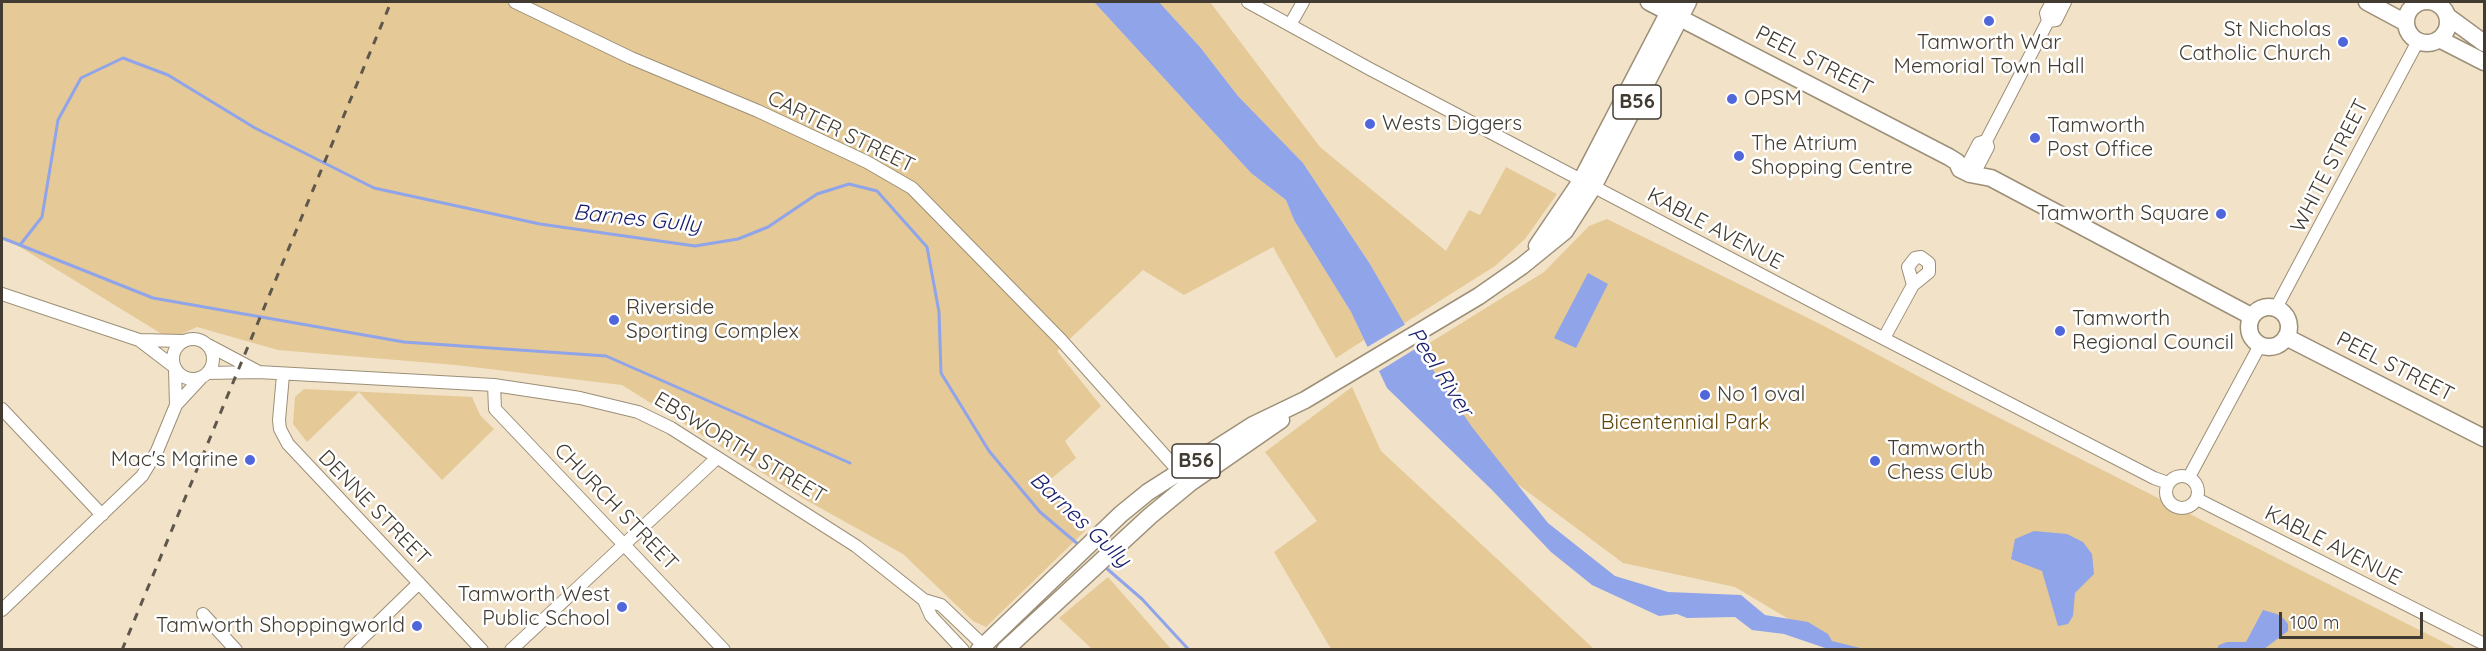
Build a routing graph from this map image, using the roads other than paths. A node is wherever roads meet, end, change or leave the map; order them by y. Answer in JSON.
{"nodes":[{"id":1,"x":515,"y":2,"type":"edge"},
{"id":2,"x":1248,"y":2,"type":"edge"},
{"id":3,"x":1303,"y":2,"type":"edge"},
{"id":4,"x":1649,"y":2,"type":"edge"},
{"id":5,"x":1688,"y":2,"type":"edge"},
{"id":6,"x":2052,"y":2,"type":"edge"},
{"id":7,"x":2065,"y":2,"type":"edge"},
{"id":8,"x":2367,"y":2,"type":"edge"},
{"id":9,"x":2413,"y":3,"type":"edge"},
{"id":10,"x":2440,"y":7,"type":"edge"},
{"id":11,"x":1674,"y":10,"type":"edge"},
{"id":12,"x":2048,"y":21,"type":"junction"},
{"id":13,"x":2406,"y":23,"type":"junction"},
{"id":14,"x":1290,"y":26,"type":"junction"},
{"id":15,"x":2439,"y":39,"type":"junction"},
{"id":16,"x":2418,"y":41,"type":"junction"},
{"id":17,"x":2484,"y":43,"type":"edge"},
{"id":18,"x":2484,"y":62,"type":"edge"},
{"id":19,"x":1972,"y":166,"type":"junction"},
{"id":20,"x":1587,"y":184,"type":"junction"},
{"id":21,"x":1913,"y":285,"type":"dead end"},
{"id":22,"x":2,"y":294,"type":"edge"},
{"id":23,"x":2276,"y":308,"type":"junction"},
{"id":24,"x":2251,"y":316,"type":"junction"},
{"id":25,"x":1884,"y":338,"type":"junction"},
{"id":26,"x":2286,"y":338,"type":"junction"},
{"id":27,"x":139,"y":340,"type":"junction"},
{"id":28,"x":183,"y":341,"type":"junction"},
{"id":29,"x":208,"y":345,"type":"junction"},
{"id":30,"x":2260,"y":345,"type":"junction"},
{"id":31,"x":174,"y":368,"type":"junction"},
{"id":32,"x":258,"y":372,"type":"junction"},
{"id":33,"x":204,"y":375,"type":"junction"},
{"id":34,"x":283,"y":375,"type":"junction"},
{"id":35,"x":494,"y":385,"type":"junction"},
{"id":36,"x":176,"y":405,"type":"junction"},
{"id":37,"x":2,"y":409,"type":"edge"},
{"id":38,"x":2484,"y":438,"type":"edge"},
{"id":39,"x":717,"y":458,"type":"junction"},
{"id":40,"x":1185,"y":477,"type":"junction"},
{"id":41,"x":2189,"y":477,"type":"junction"},
{"id":42,"x":2168,"y":483,"type":"junction"},
{"id":43,"x":2197,"y":499,"type":"junction"},
{"id":44,"x":102,"y":515,"type":"junction"},
{"id":45,"x":624,"y":544,"type":"junction"},
{"id":46,"x":419,"y":583,"type":"junction"},
{"id":47,"x":924,"y":600,"type":"junction"},
{"id":48,"x":2,"y":610,"type":"edge"},
{"id":49,"x":203,"y":614,"type":"dead end"},
{"id":50,"x":2484,"y":643,"type":"edge"},
{"id":51,"x":1011,"y":645,"type":"edge"},
{"id":52,"x":983,"y":648,"type":"edge"},
{"id":53,"x":236,"y":650,"type":"edge"},
{"id":54,"x":350,"y":650,"type":"edge"},
{"id":55,"x":482,"y":650,"type":"edge"},
{"id":56,"x":511,"y":650,"type":"edge"},
{"id":57,"x":724,"y":650,"type":"edge"},
{"id":58,"x":963,"y":650,"type":"edge"}],
"edges":[{"from":1,"to":40,"type":"street","name":"CARTER STREET"},
{"from":2,"to":14,"type":"street","name":"KABLE AVENUE"},
{"from":3,"to":14,"type":"street"},
{"from":4,"to":11,"type":"main road","name":"PEEL STREET"},
{"from":5,"to":11,"type":"main road","number":"B56"},
{"from":6,"to":12,"type":"street"},
{"from":7,"to":12,"type":"street"},
{"from":8,"to":13,"type":"main road"},
{"from":9,"to":10,"type":"main road"},
{"from":9,"to":13,"type":"main road"},
{"from":10,"to":15,"type":"main road"},
{"from":10,"to":17,"type":"main road"},
{"from":11,"to":19,"type":"main road","name":"PEEL STREET"},
{"from":11,"to":20,"type":"main road","number":"B56"},
{"from":12,"to":19,"type":"street"},
{"from":13,"to":16,"type":"main road"},
{"from":14,"to":20,"type":"street","name":"KABLE AVENUE"},
{"from":15,"to":16,"type":"main road"},
{"from":15,"to":18,"type":"main road"},
{"from":16,"to":23,"type":"street","name":"WHITE STREET"},
{"from":19,"to":24,"type":"main road","name":"PEEL STREET"},
{"from":20,"to":25,"type":"street","name":"KABLE AVENUE"},
{"from":20,"to":40,"type":"main road","number":"B56"},
{"from":21,"to":25,"type":"street"},
{"from":22,"to":27,"type":"street"},
{"from":23,"to":24,"type":"main road"},
{"from":23,"to":26,"type":"main road"},
{"from":24,"to":30,"type":"main road"},
{"from":25,"to":42,"type":"street","name":"KABLE AVENUE"},
{"from":26,"to":30,"type":"main road"},
{"from":26,"to":38,"type":"main road","name":"PEEL STREET"},
{"from":27,"to":28,"type":"street"},
{"from":27,"to":31,"type":"street"},
{"from":28,"to":29,"type":"street"},
{"from":28,"to":31,"type":"street"},
{"from":29,"to":32,"type":"street","name":"EBSWORTH STREET"},
{"from":29,"to":33,"type":"street"},
{"from":30,"to":41,"type":"street"},
{"from":31,"to":33,"type":"street"},
{"from":31,"to":36,"type":"street"},
{"from":32,"to":33,"type":"street","name":"EBSWORTH STREET"},
{"from":32,"to":34,"type":"street","name":"EBSWORTH STREET"},
{"from":33,"to":36,"type":"street"},
{"from":34,"to":35,"type":"street","name":"EBSWORTH STREET"},
{"from":34,"to":46,"type":"street","name":"DENNE STREET"},
{"from":35,"to":39,"type":"street","name":"EBSWORTH STREET"},
{"from":35,"to":45,"type":"street","name":"CHURCH STREET"},
{"from":36,"to":44,"type":"street"},
{"from":37,"to":44,"type":"street"},
{"from":39,"to":45,"type":"street"},
{"from":39,"to":47,"type":"street","name":"EBSWORTH STREET"},
{"from":40,"to":51,"type":"main road","number":"B56"},
{"from":40,"to":52,"type":"main road","number":"B56"},
{"from":41,"to":42,"type":"street"},
{"from":41,"to":43,"type":"street"},
{"from":42,"to":43,"type":"street"},
{"from":43,"to":50,"type":"street","name":"KABLE AVENUE"},
{"from":44,"to":48,"type":"street"},
{"from":45,"to":56,"type":"street"},
{"from":45,"to":57,"type":"street","name":"CHURCH STREET"},
{"from":46,"to":54,"type":"street"},
{"from":46,"to":55,"type":"street","name":"DENNE STREET"},
{"from":47,"to":52,"type":"street","name":"EBSWORTH STREET"},
{"from":47,"to":58,"type":"street","name":"EBSWORTH STREET"},
{"from":49,"to":53,"type":"street"}]}
